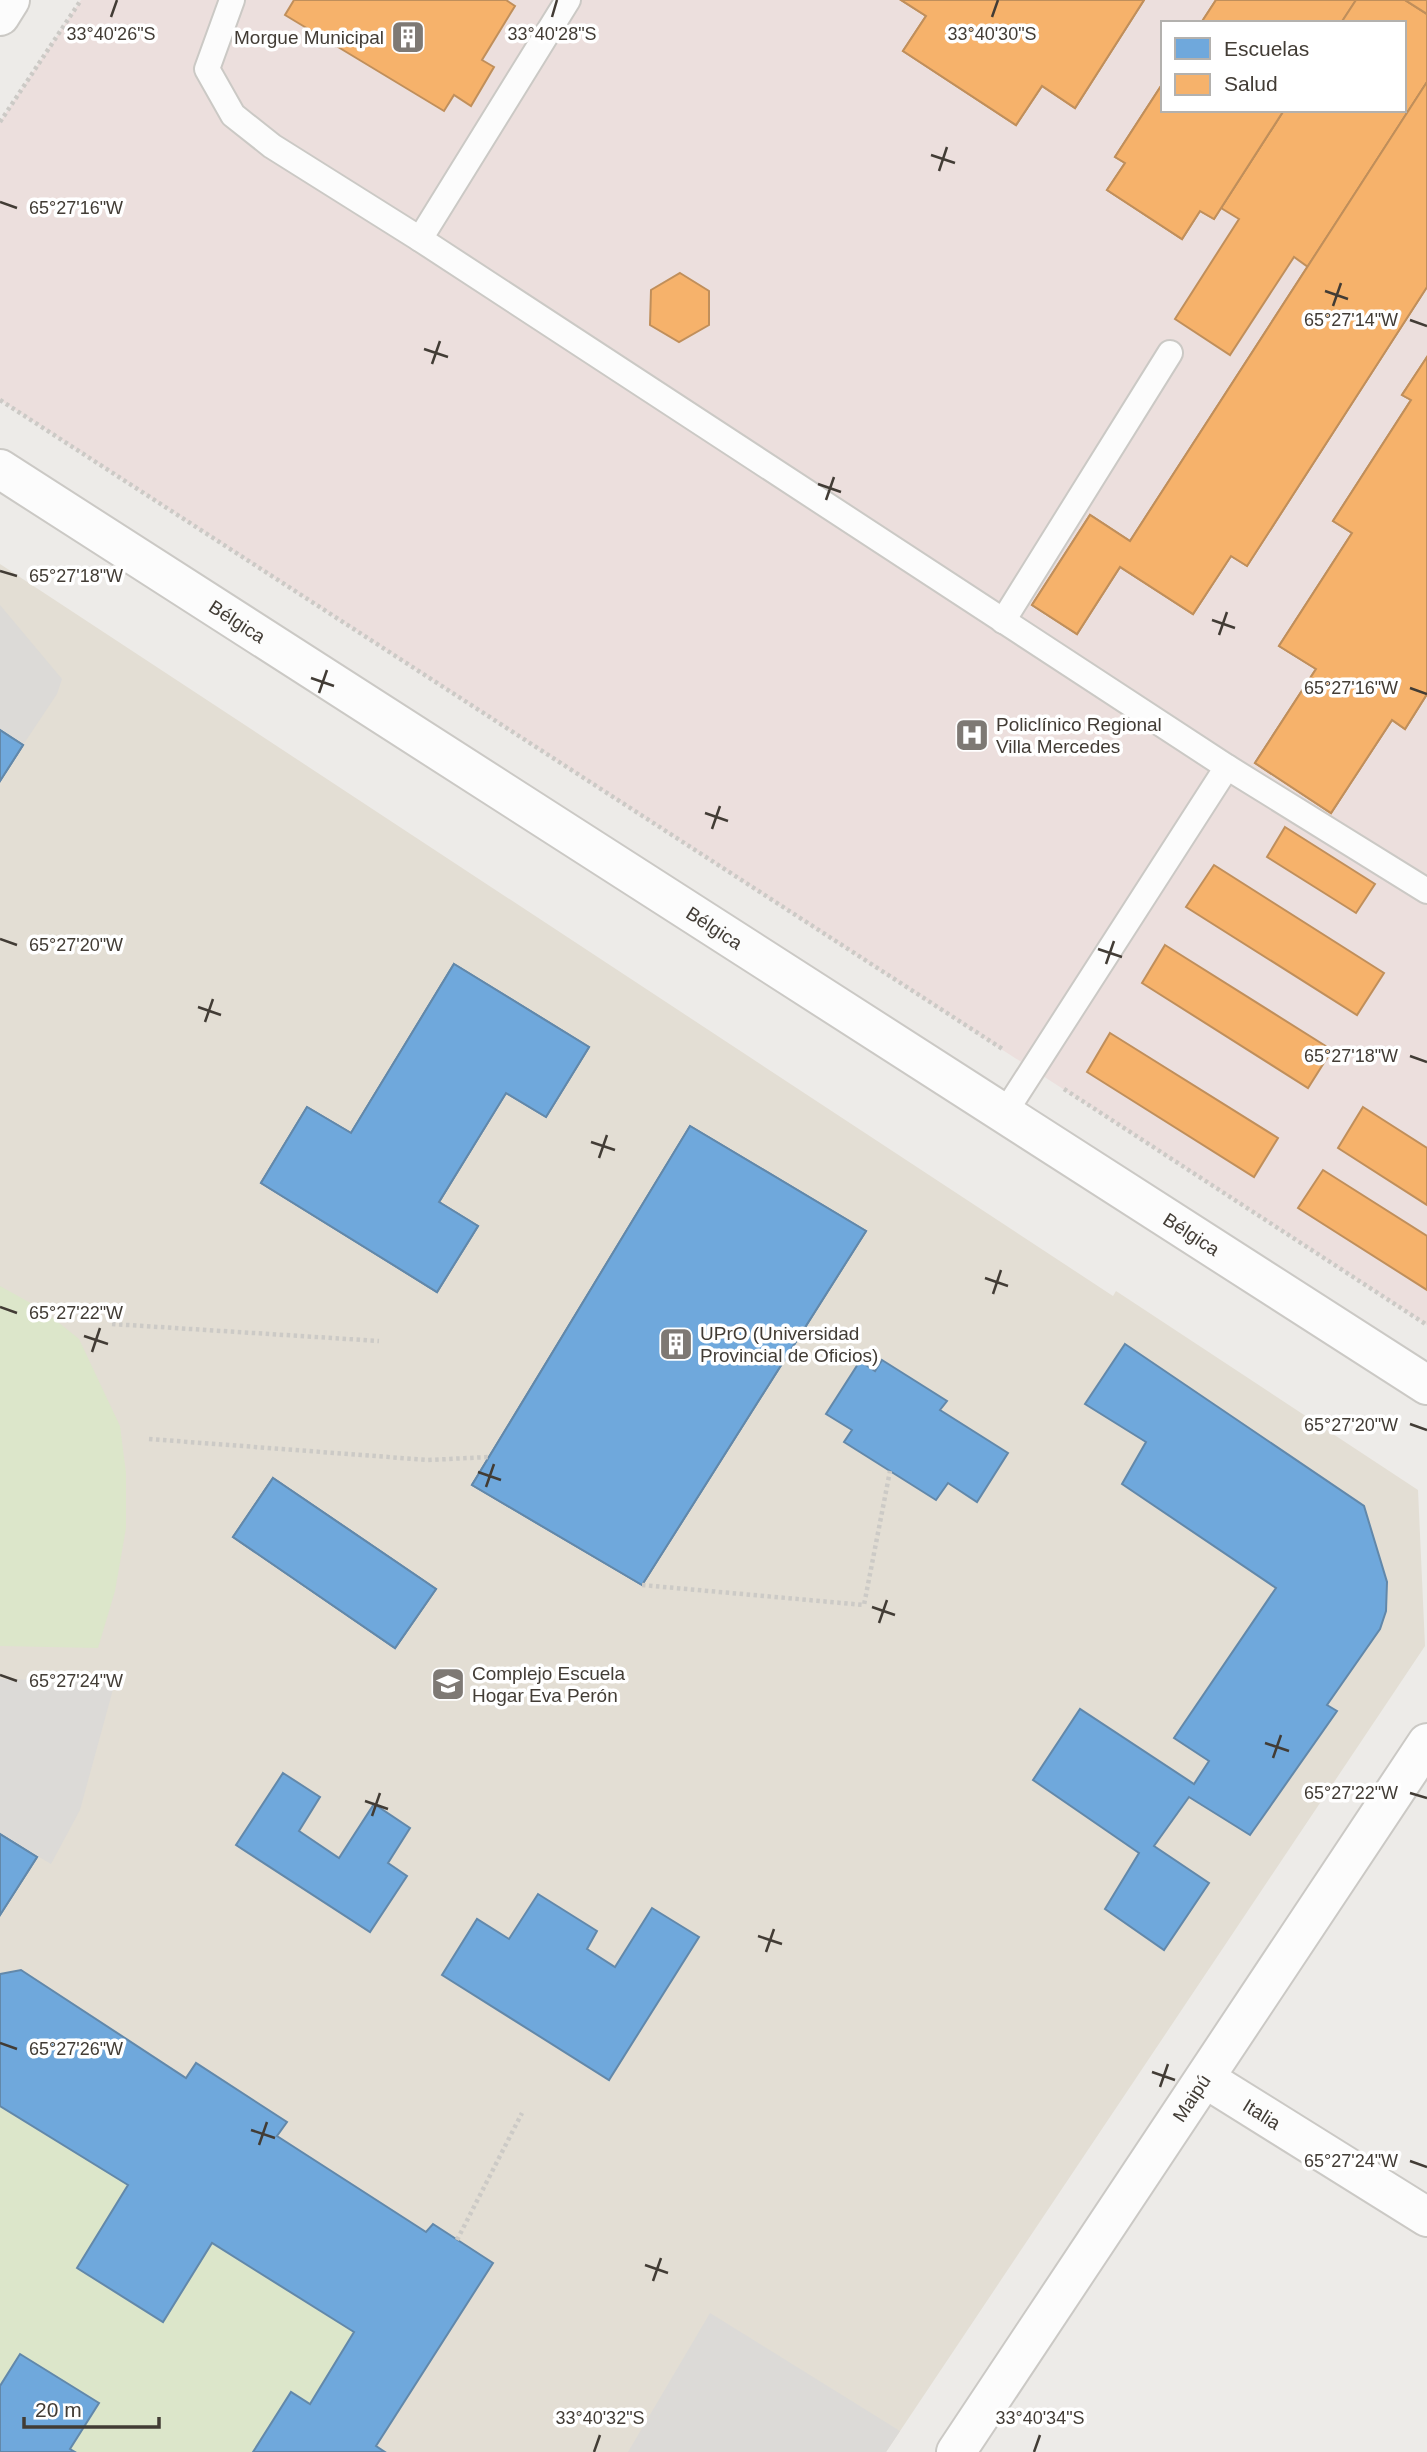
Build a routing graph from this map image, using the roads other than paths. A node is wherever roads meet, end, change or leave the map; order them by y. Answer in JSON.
{"nodes":[{"id":1,"x":10,"y":0,"type":"edge"},
{"id":2,"x":232,"y":0,"type":"edge"},
{"id":3,"x":568,"y":0,"type":"edge"},
{"id":4,"x":0,"y":16,"type":"edge"},
{"id":5,"x":420,"y":239,"type":"junction"},
{"id":6,"x":1170,"y":353,"type":"dead end"},
{"id":7,"x":0,"y":469,"type":"edge"},
{"id":8,"x":1003,"y":621,"type":"junction"},
{"id":9,"x":1227,"y":767,"type":"junction"},
{"id":10,"x":1427,"y":891,"type":"edge"},
{"id":11,"x":1004,"y":1115,"type":"junction"},
{"id":12,"x":1427,"y":1385,"type":"edge"},
{"id":13,"x":1427,"y":1743,"type":"edge"},
{"id":14,"x":1206,"y":2078,"type":"junction"},
{"id":15,"x":1427,"y":2217,"type":"edge"},
{"id":16,"x":956,"y":2452,"type":"edge"}],
"edges":[{"from":1,"to":4,"type":"street"},
{"from":2,"to":5,"type":"lane"},
{"from":3,"to":5,"type":"lane"},
{"from":5,"to":8,"type":"lane"},
{"from":6,"to":8,"type":"lane"},
{"from":7,"to":11,"type":"street","name":"Bélgica"},
{"from":8,"to":9,"type":"lane"},
{"from":9,"to":10,"type":"lane"},
{"from":9,"to":11,"type":"lane"},
{"from":11,"to":12,"type":"street","name":"Bélgica"},
{"from":13,"to":14,"type":"street","name":"Maipú"},
{"from":14,"to":15,"type":"street","name":"Italia"},
{"from":14,"to":16,"type":"street","name":"Maipú"}]}
